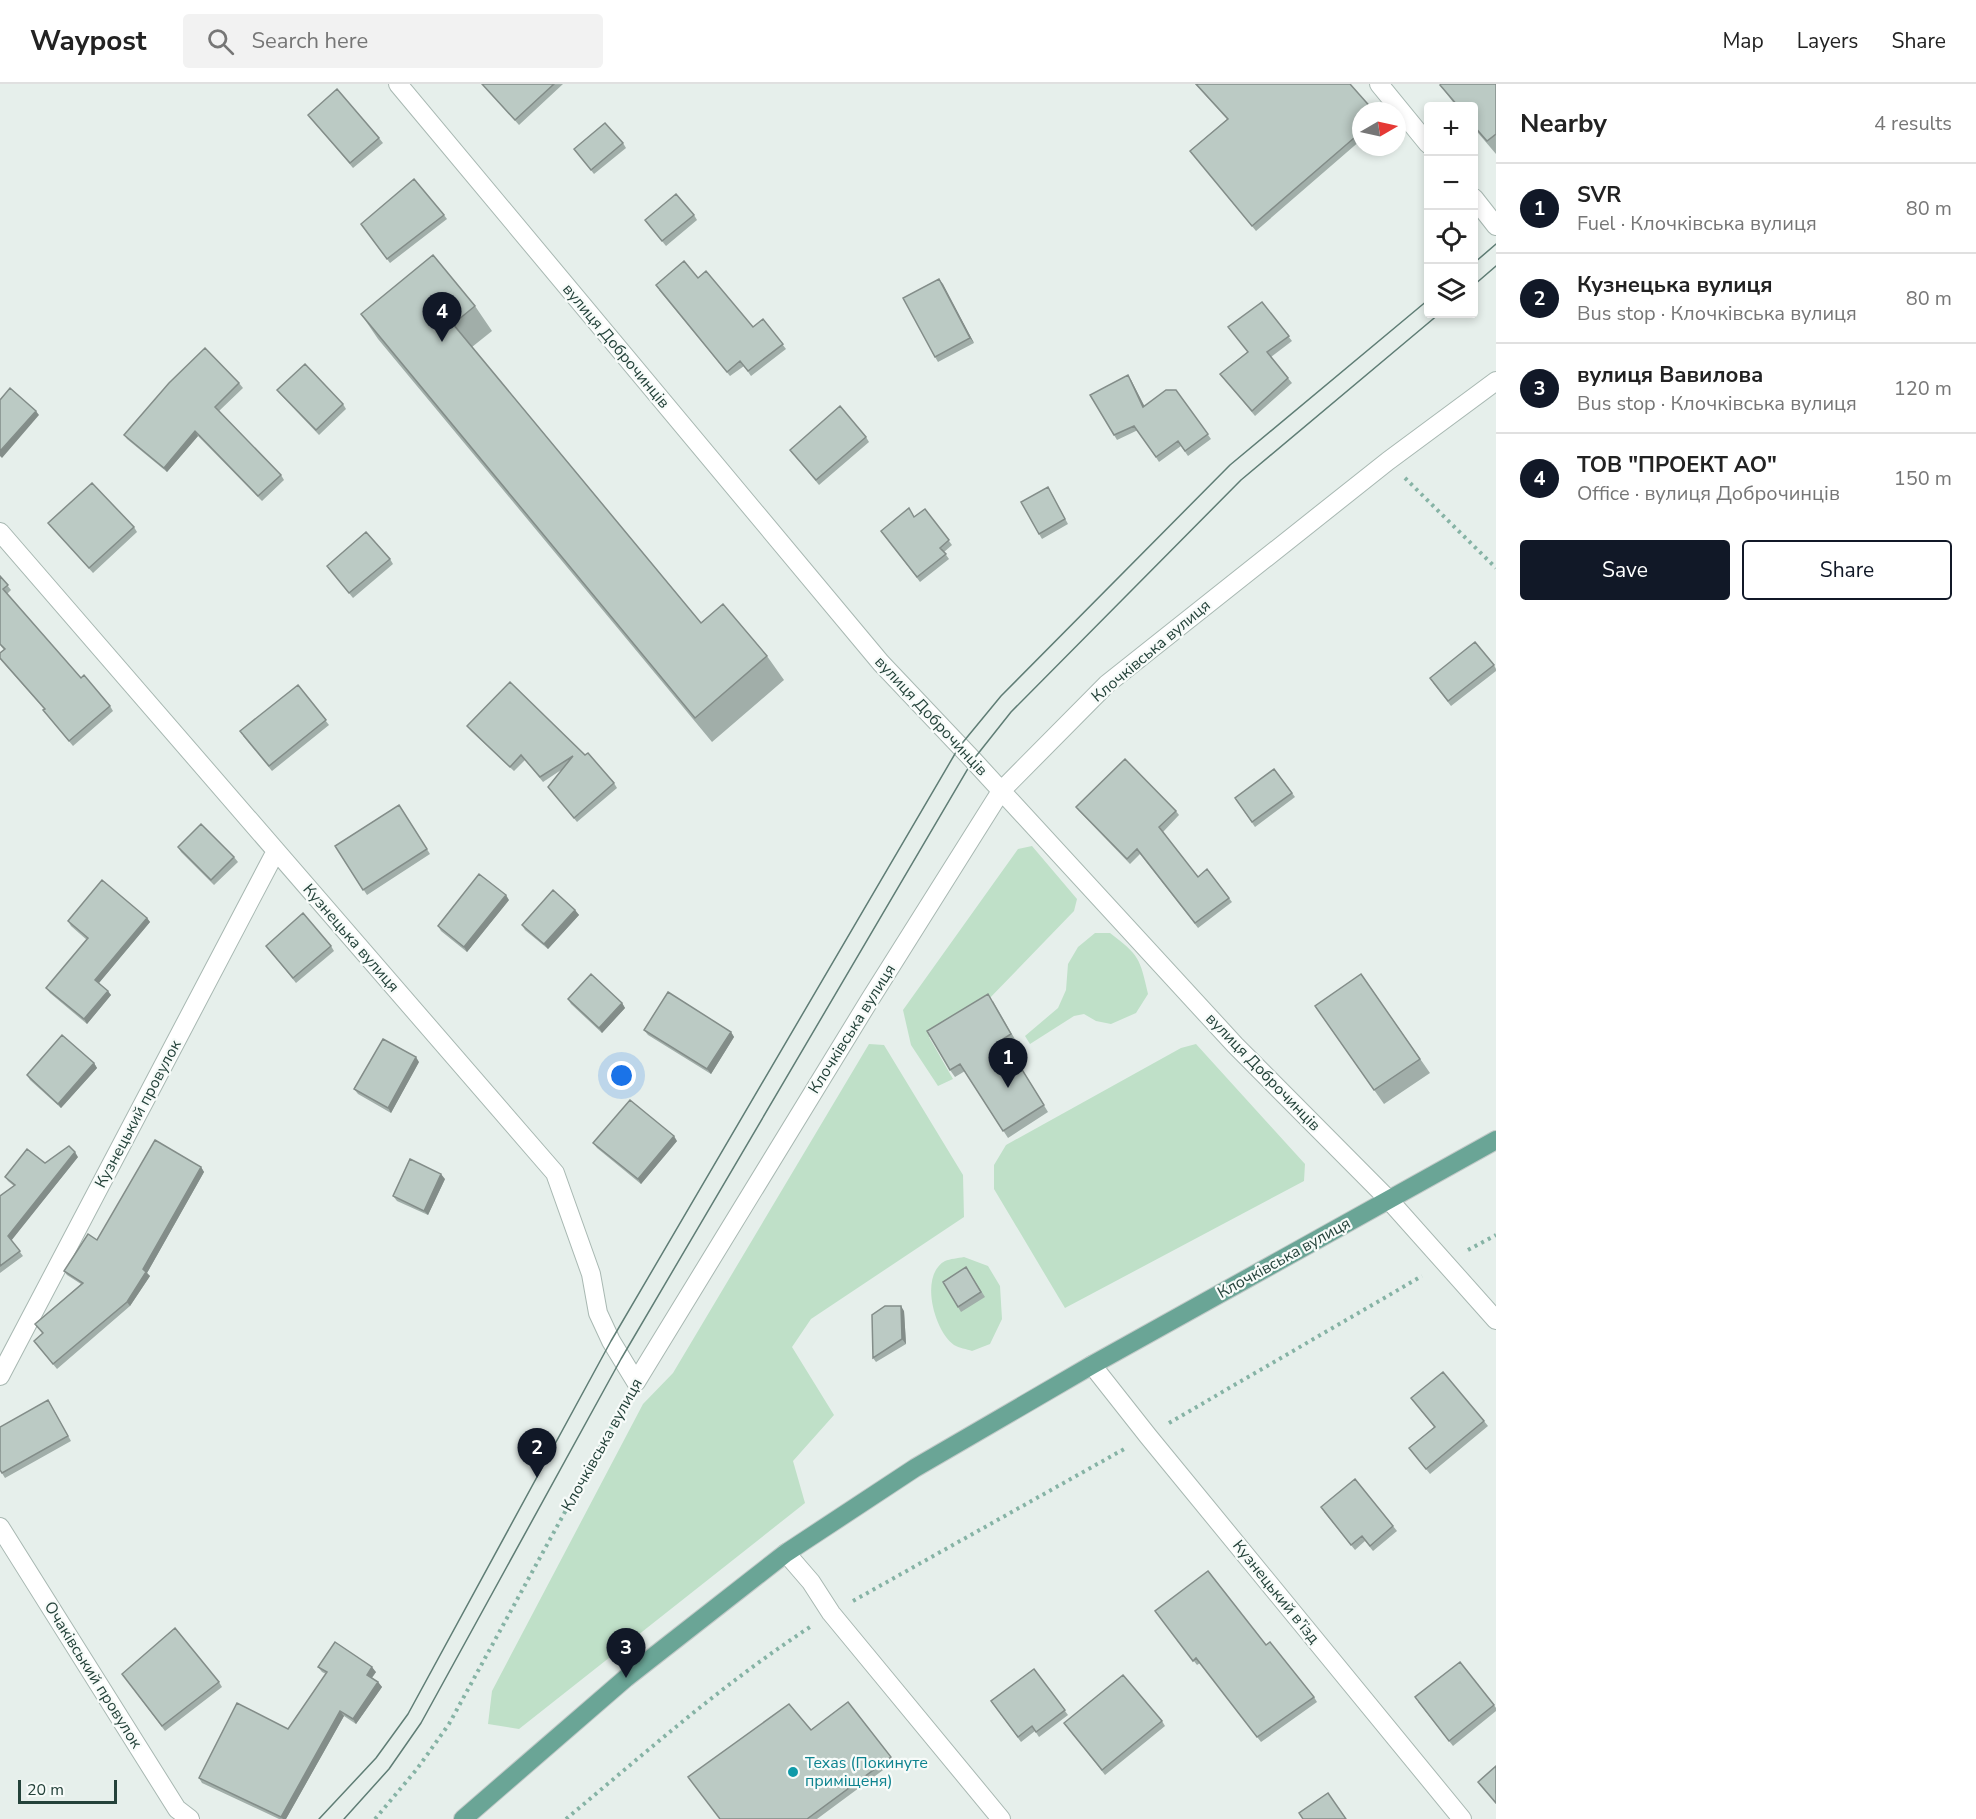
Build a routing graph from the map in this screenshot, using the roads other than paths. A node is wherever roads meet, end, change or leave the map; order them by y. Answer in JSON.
{"nodes":[{"id":1,"x":398,"y":84,"type":"edge"},
{"id":2,"x":1379,"y":84,"type":"edge"},
{"id":3,"x":1424,"y":139,"type":"edge"},
{"id":4,"x":1478,"y":204,"type":"edge"},
{"id":5,"x":1496,"y":226,"type":"edge"},
{"id":6,"x":1496,"y":381,"type":"edge"},
{"id":7,"x":0,"y":532,"type":"edge"},
{"id":8,"x":1001,"y":790,"type":"junction"},
{"id":9,"x":276,"y":851,"type":"junction"},
{"id":10,"x":1496,"y":1140,"type":"edge"},
{"id":11,"x":1389,"y":1200,"type":"junction"},
{"id":12,"x":1496,"y":1320,"type":"edge"},
{"id":13,"x":1092,"y":1365,"type":"junction"},
{"id":14,"x":0,"y":1376,"type":"edge"},
{"id":15,"x":636,"y":1382,"type":"joint"},
{"id":16,"x":0,"y":1527,"type":"edge"},
{"id":17,"x":786,"y":1553,"type":"junction"},
{"id":18,"x":468,"y":1818,"type":"edge"},
{"id":19,"x":190,"y":1819,"type":"edge"},
{"id":20,"x":1001,"y":1819,"type":"edge"},
{"id":21,"x":1462,"y":1819,"type":"edge"}],
"edges":[{"from":1,"to":8,"type":"street","name":"вулиця Доброчинців"},
{"from":2,"to":3,"type":"street"},
{"from":4,"to":5,"type":"street"},
{"from":6,"to":8,"type":"street","name":"Клочківська вулиця"},
{"from":7,"to":9,"type":"street","name":"Кузнецька вулиця"},
{"from":8,"to":11,"type":"street","name":"вулиця Доброчинців"},
{"from":8,"to":15,"type":"street","name":"Клочківська вулиця"},
{"from":9,"to":14,"type":"street","name":"Кузнецький провулок"},
{"from":9,"to":15,"type":"street","name":"Кузнецька вулиця"},
{"from":10,"to":11,"type":"main road","name":"Клочківська вулиця"},
{"from":11,"to":12,"type":"street","name":"вулиця Доброчинців"},
{"from":11,"to":13,"type":"main road","name":"Клочківська вулиця"},
{"from":13,"to":17,"type":"main road","name":"Клочківська вулиця"},
{"from":13,"to":21,"type":"street","name":"Кузнецький в’їзд"},
{"from":16,"to":19,"type":"street","name":"Очаківський провулок"},
{"from":17,"to":18,"type":"main road","name":"Клочківська вулиця"},
{"from":17,"to":20,"type":"street"}]}
